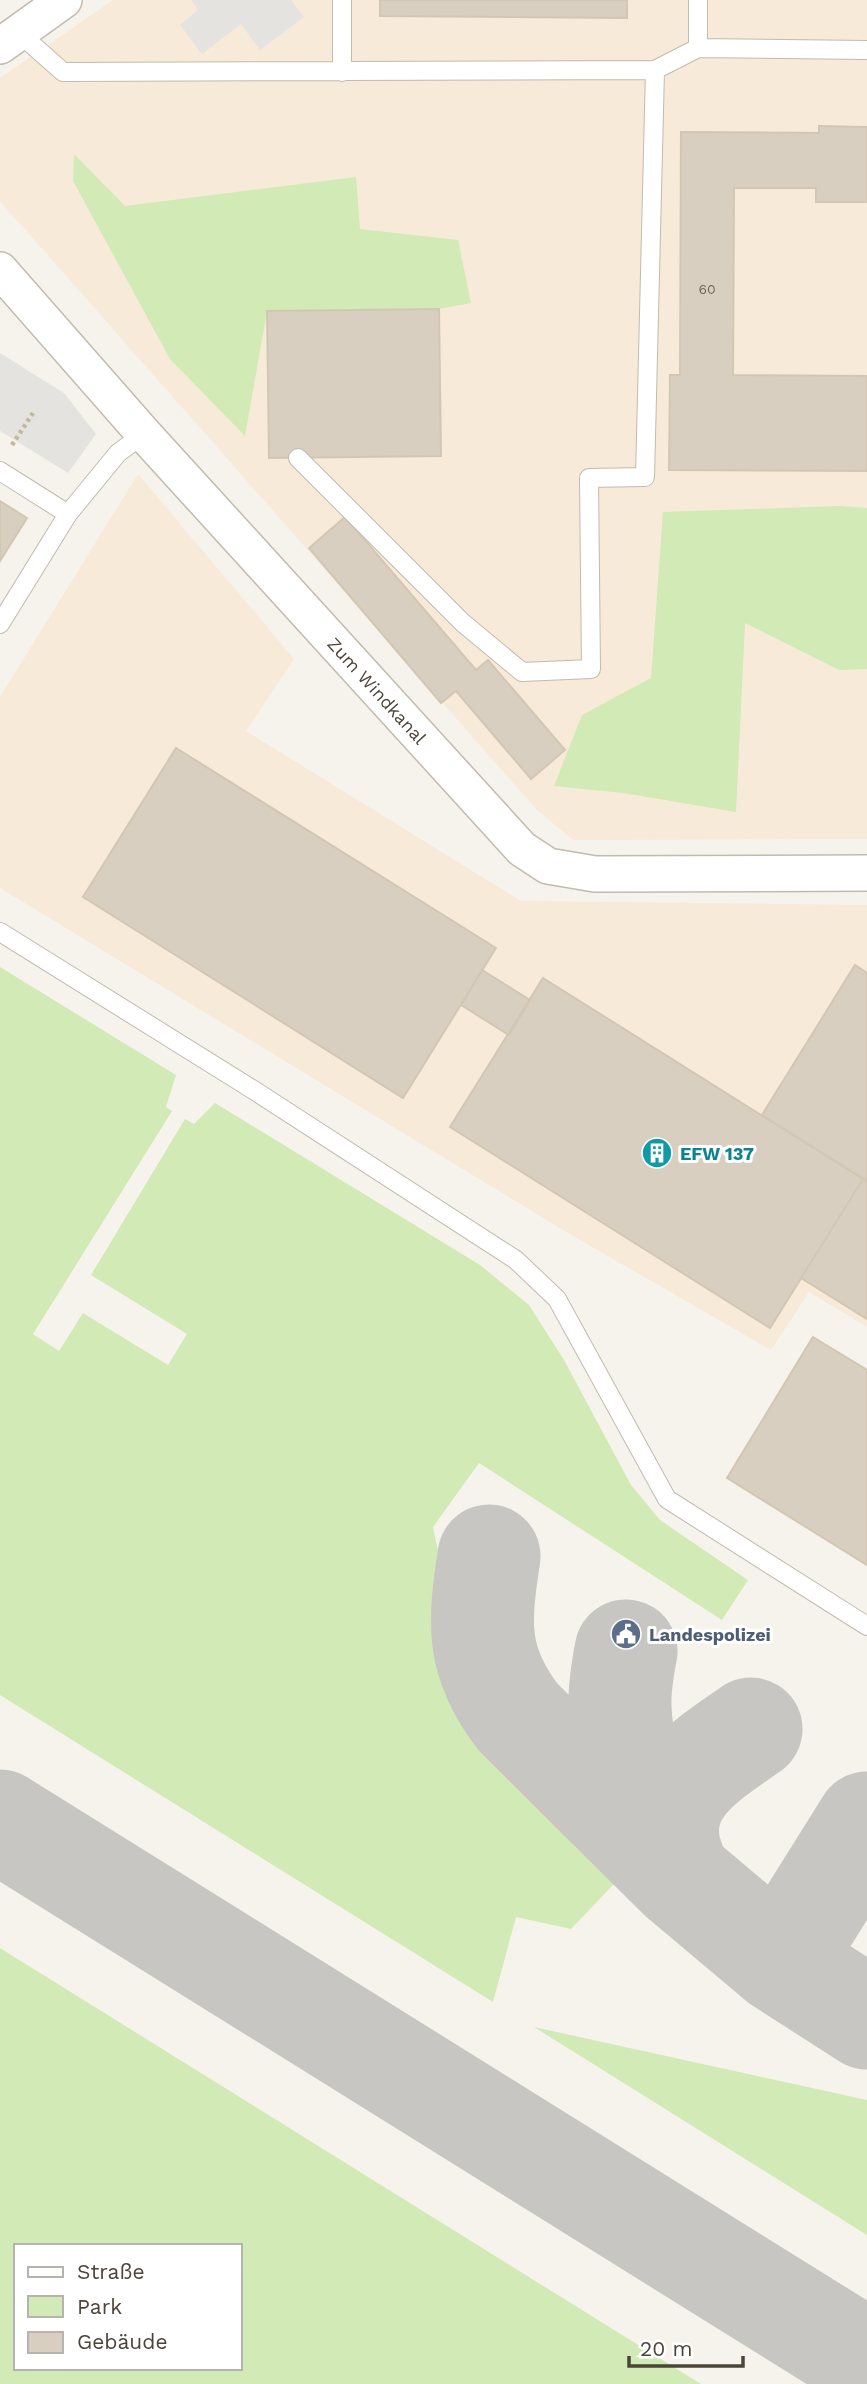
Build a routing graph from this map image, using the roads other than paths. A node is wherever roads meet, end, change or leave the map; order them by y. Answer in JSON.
{"nodes":[{"id":1,"x":64,"y":0,"type":"edge"},
{"id":2,"x":342,"y":0,"type":"edge"},
{"id":3,"x":698,"y":0,"type":"edge"},
{"id":4,"x":9,"y":39,"type":"edge"},
{"id":5,"x":698,"y":48,"type":"junction"},
{"id":6,"x":867,"y":50,"type":"edge"},
{"id":7,"x":654,"y":70,"type":"junction"},
{"id":8,"x":342,"y":72,"type":"junction"},
{"id":9,"x":0,"y":270,"type":"edge"},
{"id":10,"x":144,"y":434,"type":"junction"},
{"id":11,"x":298,"y":458,"type":"dead end"},
{"id":12,"x":3,"y":463,"type":"edge"},
{"id":13,"x":68,"y":514,"type":"junction"},
{"id":14,"x":0,"y":624,"type":"edge"},
{"id":15,"x":867,"y":873,"type":"edge"},
{"id":16,"x":0,"y":932,"type":"edge"},
{"id":17,"x":867,"y":1626,"type":"edge"}],
"edges":[{"from":1,"to":4,"type":"street"},
{"from":2,"to":8,"type":"lane"},
{"from":3,"to":5,"type":"lane"},
{"from":4,"to":8,"type":"lane"},
{"from":5,"to":6,"type":"lane"},
{"from":5,"to":7,"type":"lane"},
{"from":7,"to":8,"type":"lane"},
{"from":7,"to":11,"type":"lane"},
{"from":9,"to":10,"type":"street","name":"Zum Windkanal"},
{"from":10,"to":13,"type":"lane"},
{"from":10,"to":15,"type":"street","name":"Zum Windkanal"},
{"from":12,"to":13,"type":"lane"},
{"from":13,"to":14,"type":"lane"},
{"from":16,"to":17,"type":"lane"}]}
